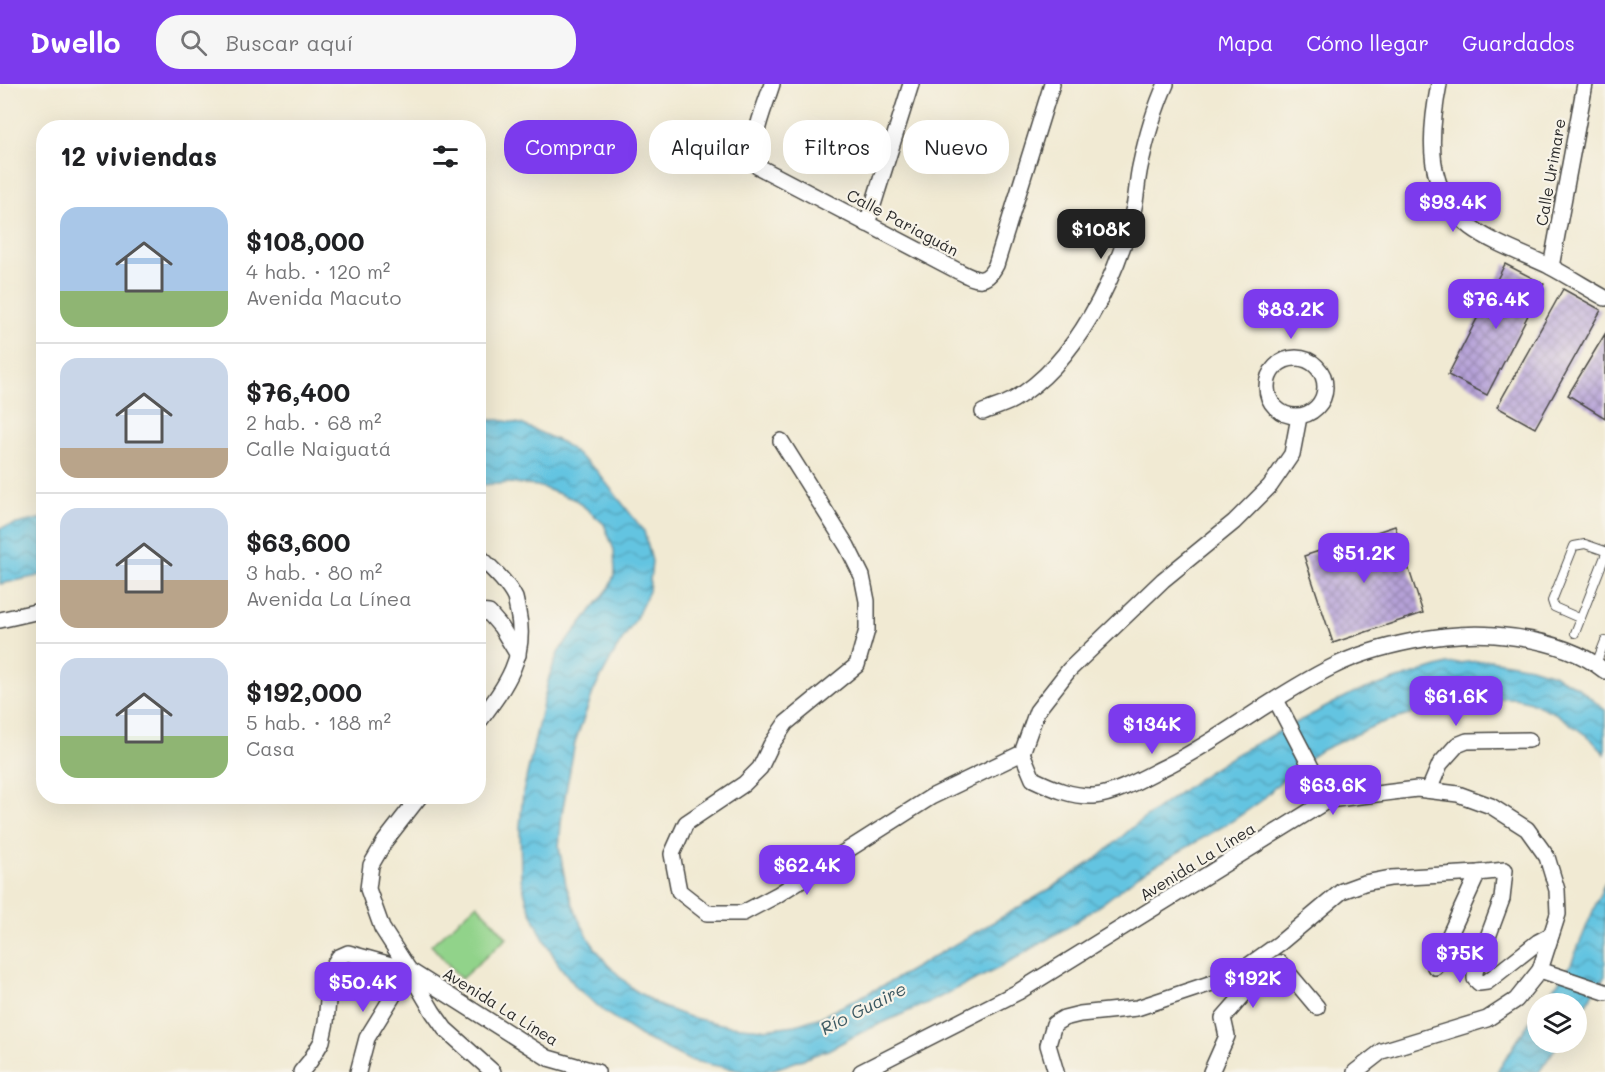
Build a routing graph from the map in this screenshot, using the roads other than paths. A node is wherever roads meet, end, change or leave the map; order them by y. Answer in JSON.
{"nodes":[{"id":1,"x":772,"y":84,"type":"edge"},
{"id":2,"x":911,"y":84,"type":"edge"},
{"id":3,"x":1052,"y":84,"type":"edge"},
{"id":4,"x":1166,"y":84,"type":"edge"},
{"id":5,"x":1439,"y":84,"type":"edge"},
{"id":6,"x":1585,"y":84,"type":"edge"},
{"id":7,"x":867,"y":224,"type":"junction"},
{"id":8,"x":1551,"y":267,"type":"junction"},
{"id":9,"x":1605,"y":298,"type":"edge"},
{"id":10,"x":983,"y":412,"type":"dead end"},
{"id":11,"x":1299,"y":417,"type":"dead end"},
{"id":12,"x":781,"y":441,"type":"dead end"},
{"id":13,"x":1605,"y":554,"type":"edge"},
{"id":14,"x":486,"y":563,"type":"edge"},
{"id":15,"x":36,"y":612,"type":"edge"},
{"id":16,"x":486,"y":613,"type":"edge"},
{"id":17,"x":1580,"y":618,"type":"junction"},
{"id":18,"x":0,"y":620,"type":"edge"},
{"id":19,"x":1575,"y":633,"type":"dead end"},
{"id":20,"x":1605,"y":641,"type":"edge"},
{"id":21,"x":519,"y":655,"type":"junction"},
{"id":22,"x":1600,"y":667,"type":"edge"},
{"id":23,"x":1276,"y":700,"type":"junction"},
{"id":24,"x":486,"y":712,"type":"edge"},
{"id":25,"x":1529,"y":740,"type":"dead end"},
{"id":26,"x":1023,"y":753,"type":"junction"},
{"id":27,"x":1429,"y":790,"type":"junction"},
{"id":28,"x":1328,"y":800,"type":"junction"},
{"id":29,"x":414,"y":804,"type":"edge"},
{"id":30,"x":1478,"y":873,"type":"junction"},
{"id":31,"x":1551,"y":935,"type":"junction"},
{"id":32,"x":1435,"y":967,"type":"dead end"},
{"id":33,"x":409,"y":970,"type":"junction"},
{"id":34,"x":1540,"y":970,"type":"junction"},
{"id":35,"x":1605,"y":992,"type":"edge"},
{"id":36,"x":1317,"y":1006,"type":"dead end"},
{"id":37,"x":301,"y":1072,"type":"edge"},
{"id":38,"x":358,"y":1072,"type":"edge"},
{"id":39,"x":493,"y":1072,"type":"edge"},
{"id":40,"x":597,"y":1072,"type":"edge"},
{"id":41,"x":861,"y":1072,"type":"edge"},
{"id":42,"x":1056,"y":1072,"type":"edge"},
{"id":43,"x":1211,"y":1072,"type":"edge"},
{"id":44,"x":1355,"y":1072,"type":"edge"}],
"edges":[{"from":1,"to":7,"type":"street","name":"Calle Pariaguán"},
{"from":2,"to":7,"type":"street"},
{"from":3,"to":7,"type":"street","name":"Calle Pariaguán"},
{"from":4,"to":10,"type":"street"},
{"from":5,"to":8,"type":"street"},
{"from":6,"to":8,"type":"street","name":"Calle Urimare"},
{"from":8,"to":9,"type":"street"},
{"from":11,"to":26,"type":"street"},
{"from":12,"to":26,"type":"street"},
{"from":13,"to":17,"type":"lane"},
{"from":13,"to":17,"type":"lane"},
{"from":14,"to":21,"type":"street"},
{"from":15,"to":18,"type":"street"},
{"from":16,"to":21,"type":"street"},
{"from":17,"to":19,"type":"lane"},
{"from":20,"to":22,"type":"lane"},
{"from":21,"to":24,"type":"street"},
{"from":22,"to":23,"type":"street"},
{"from":23,"to":26,"type":"street"},
{"from":23,"to":28,"type":"street"},
{"from":25,"to":27,"type":"street"},
{"from":27,"to":28,"type":"street","name":"Avenida La Línea"},
{"from":27,"to":31,"type":"street","name":"Avenida La Línea"},
{"from":28,"to":41,"type":"street","name":"Avenida La Línea"},
{"from":29,"to":33,"type":"street","name":"Avenida La Línea"},
{"from":30,"to":31,"type":"street"},
{"from":30,"to":32,"type":"street"},
{"from":30,"to":42,"type":"street"},
{"from":31,"to":34,"type":"street","name":"Avenida La Línea"},
{"from":33,"to":37,"type":"street"},
{"from":33,"to":38,"type":"street"},
{"from":33,"to":39,"type":"street"},
{"from":33,"to":40,"type":"street","name":"Avenida La Línea"},
{"from":34,"to":35,"type":"street"},
{"from":34,"to":44,"type":"street","name":"Avenida La Línea"},
{"from":36,"to":43,"type":"street"}]}
